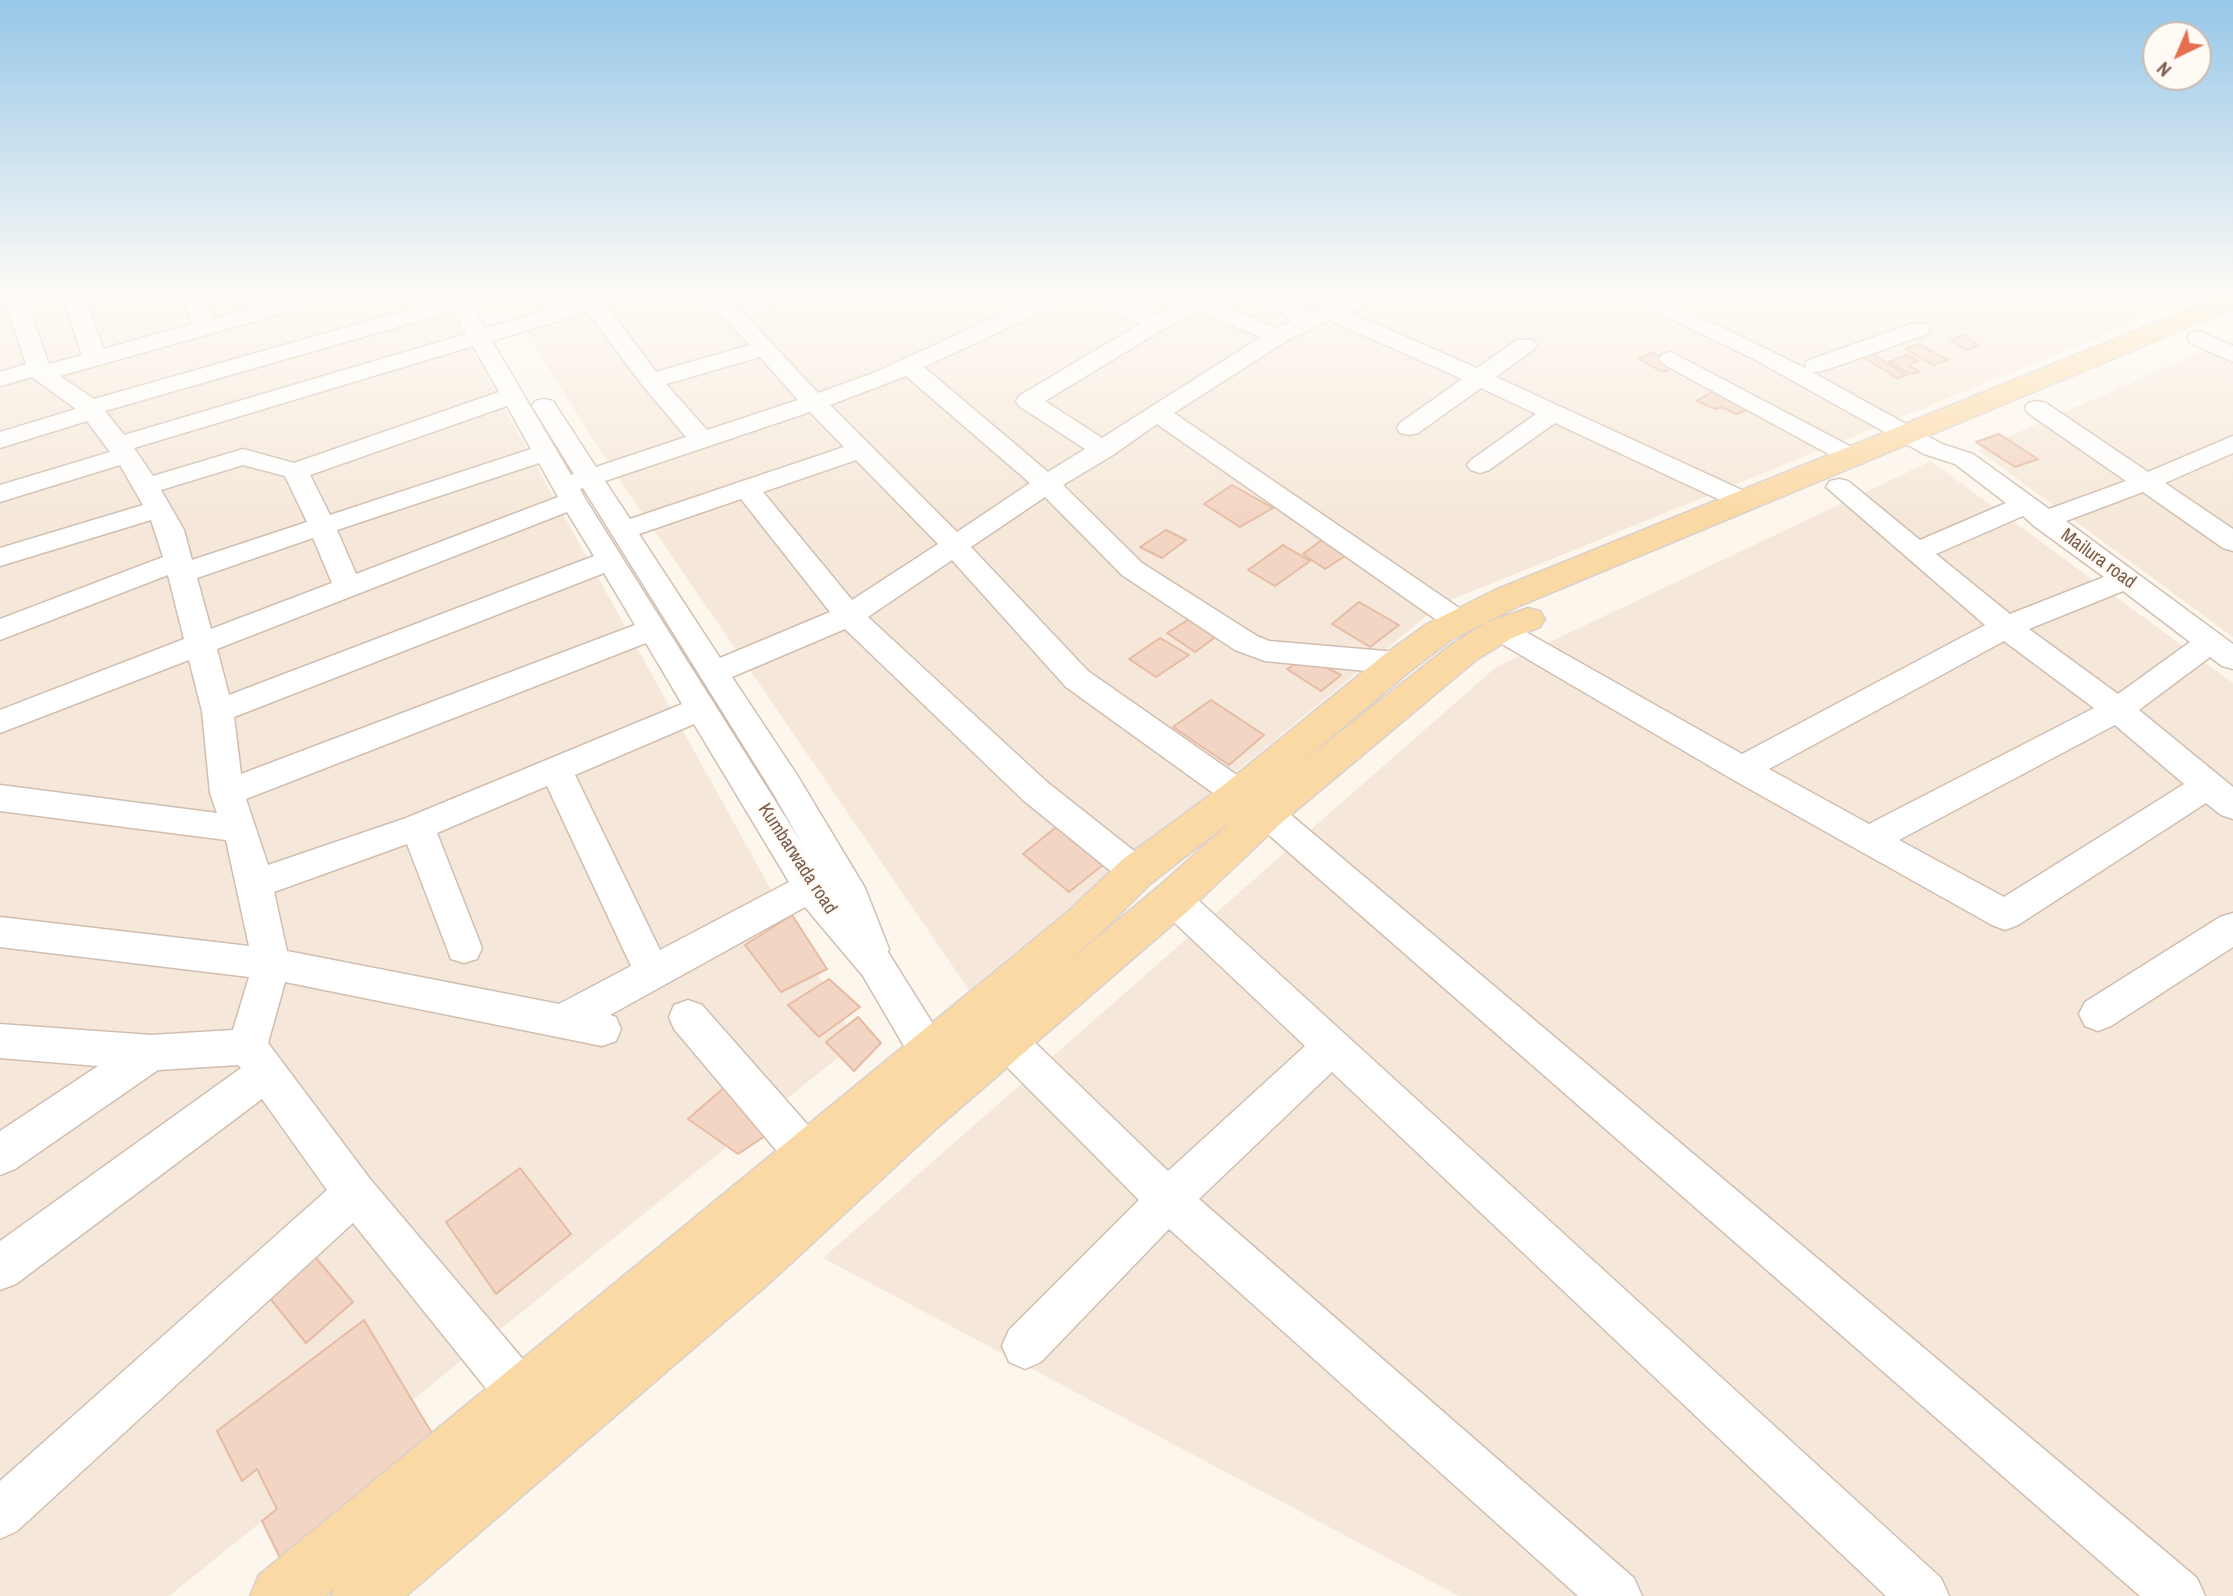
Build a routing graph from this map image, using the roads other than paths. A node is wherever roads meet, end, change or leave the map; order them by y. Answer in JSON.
{"nodes":[{"id":1,"x":38,"y":368,"type":"edge"},
{"id":2,"x":53,"y":368,"type":"edge"},
{"id":3,"x":227,"y":368,"type":"edge"},
{"id":4,"x":380,"y":368,"type":"edge"},
{"id":5,"x":502,"y":368,"type":"edge"},
{"id":6,"x":508,"y":368,"type":"edge"},
{"id":7,"x":643,"y":368,"type":"edge"},
{"id":8,"x":695,"y":368,"type":"edge"},
{"id":9,"x":783,"y":368,"type":"edge"},
{"id":10,"x":903,"y":368,"type":"edge"},
{"id":11,"x":912,"y":368,"type":"edge"},
{"id":12,"x":1082,"y":368,"type":"edge"},
{"id":13,"x":1228,"y":368,"type":"edge"},
{"id":14,"x":1453,"y":368,"type":"edge"},
{"id":15,"x":1495,"y":368,"type":"edge"},
{"id":16,"x":1686,"y":368,"type":"edge"},
{"id":17,"x":1791,"y":368,"type":"edge"},
{"id":18,"x":1819,"y":368,"type":"edge"},
{"id":19,"x":2090,"y":368,"type":"edge"},
{"id":20,"x":2143,"y":368,"type":"edge"},
{"id":21,"x":40,"y":371,"type":"junction"},
{"id":22,"x":0,"y":379,"type":"edge"},
{"id":23,"x":1481,"y":379,"type":"junction"},
{"id":24,"x":652,"y":381,"type":"junction"},
{"id":25,"x":512,"y":396,"type":"junction"},
{"id":26,"x":814,"y":403,"type":"junction"},
{"id":27,"x":2036,"y":408,"type":"junction"},
{"id":28,"x":91,"y":410,"type":"junction"},
{"id":29,"x":1553,"y":413,"type":"junction"},
{"id":30,"x":1159,"y":414,"type":"junction"},
{"id":31,"x":1409,"y":428,"type":"dead end"},
{"id":32,"x":0,"y":440,"type":"edge"},
{"id":33,"x":703,"y":441,"type":"junction"},
{"id":34,"x":1937,"y":442,"type":"junction"},
{"id":35,"x":2233,"y":444,"type":"edge"},
{"id":36,"x":122,"y":450,"type":"junction"},
{"id":37,"x":861,"y":450,"type":"junction"},
{"id":38,"x":1104,"y":450,"type":"junction"},
{"id":39,"x":545,"y":452,"type":"junction"},
{"id":40,"x":1480,"y":465,"type":"dead end"},
{"id":41,"x":295,"y":471,"type":"junction"},
{"id":42,"x":1846,"y":472,"type":"junction"},
{"id":43,"x":2146,"y":482,"type":"junction"},
{"id":44,"x":1047,"y":484,"type":"junction"},
{"id":45,"x":576,"y":488,"type":"junction"},
{"id":46,"x":747,"y":489,"type":"junction"},
{"id":47,"x":0,"y":494,"type":"edge"},
{"id":48,"x":152,"y":498,"type":"junction"},
{"id":49,"x":1744,"y":501,"type":"junction"},
{"id":50,"x":2035,"y":512,"type":"junction"},
{"id":51,"x":322,"y":526,"type":"junction"},
{"id":52,"x":623,"y":530,"type":"junction"},
{"id":53,"x":2233,"y":542,"type":"edge"},
{"id":54,"x":956,"y":547,"type":"junction"},
{"id":55,"x":1917,"y":552,"type":"junction"},
{"id":56,"x":0,"y":557,"type":"edge"},
{"id":57,"x":611,"y":560,"type":"junction"},
{"id":58,"x":180,"y":567,"type":"junction"},
{"id":59,"x":2127,"y":579,"type":"junction"},
{"id":60,"x":347,"y":586,"type":"junction"},
{"id":61,"x":849,"y":616,"type":"junction"},
{"id":62,"x":1458,"y":621,"type":"junction"},
{"id":63,"x":2006,"y":627,"type":"junction"},
{"id":64,"x":654,"y":629,"type":"junction"},
{"id":65,"x":0,"y":630,"type":"edge"},
{"id":66,"x":1500,"y":630,"type":"junction"},
{"id":67,"x":200,"y":645,"type":"junction"},
{"id":68,"x":2222,"y":650,"type":"edge"},
{"id":69,"x":1397,"y":663,"type":"junction"},
{"id":70,"x":715,"y":672,"type":"junction"},
{"id":71,"x":702,"y":708,"type":"junction"},
{"id":72,"x":2118,"y":710,"type":"junction"},
{"id":73,"x":218,"y":711,"type":"junction"},
{"id":74,"x":0,"y":722,"type":"edge"},
{"id":75,"x":1742,"y":769,"type":"junction"},
{"id":76,"x":556,"y":770,"type":"junction"},
{"id":77,"x":2208,"y":785,"type":"junction"},
{"id":78,"x":228,"y":793,"type":"junction"},
{"id":79,"x":0,"y":798,"type":"edge"},
{"id":80,"x":1253,"y":803,"type":"junction"},
{"id":81,"x":2233,"y":806,"type":"edge"},
{"id":82,"x":418,"y":827,"type":"junction"},
{"id":83,"x":240,"y":829,"type":"junction"},
{"id":84,"x":1871,"y":839,"type":"junction"},
{"id":85,"x":1136,"y":872,"type":"junction"},
{"id":86,"x":255,"y":884,"type":"junction"},
{"id":87,"x":811,"y":887,"type":"junction"},
{"id":88,"x":1173,"y":899,"type":"junction"},
{"id":89,"x":2233,"y":928,"type":"edge"},
{"id":90,"x":0,"y":932,"type":"edge"},
{"id":91,"x":464,"y":948,"type":"dead end"},
{"id":92,"x":271,"y":964,"type":"junction"},
{"id":93,"x":876,"y":965,"type":"junction"},
{"id":94,"x":653,"y":973,"type":"junction"},
{"id":95,"x":2098,"y":1014,"type":"dead end"},
{"id":96,"x":688,"y":1017,"type":"dead end"},
{"id":97,"x":562,"y":1021,"type":"junction"},
{"id":98,"x":602,"y":1029,"type":"dead end"},
{"id":99,"x":0,"y":1041,"type":"edge"},
{"id":100,"x":1007,"y":1041,"type":"junction"},
{"id":101,"x":1332,"y":1046,"type":"junction"},
{"id":102,"x":151,"y":1053,"type":"junction"},
{"id":103,"x":929,"y":1053,"type":"junction"},
{"id":104,"x":257,"y":1060,"type":"junction"},
{"id":105,"x":951,"y":1087,"type":"junction"},
{"id":106,"x":0,"y":1155,"type":"edge"},
{"id":107,"x":807,"y":1155,"type":"junction"},
{"id":108,"x":355,"y":1193,"type":"junction"},
{"id":109,"x":1168,"y":1200,"type":"junction"},
{"id":110,"x":0,"y":1268,"type":"edge"},
{"id":111,"x":1025,"y":1346,"type":"dead end"},
{"id":112,"x":522,"y":1394,"type":"junction"},
{"id":113,"x":0,"y":1514,"type":"edge"},
{"id":114,"x":280,"y":1596,"type":"edge"},
{"id":115,"x":361,"y":1596,"type":"edge"},
{"id":116,"x":1616,"y":1596,"type":"edge"},
{"id":117,"x":1923,"y":1596,"type":"edge"},
{"id":118,"x":2179,"y":1596,"type":"edge"}],
"edges":[{"from":1,"to":21,"type":"street"},
{"from":2,"to":21,"type":"street"},
{"from":3,"to":28,"type":"street"},
{"from":4,"to":36,"type":"street"},
{"from":5,"to":25,"type":"street","name":"Kumbarwada road"},
{"from":6,"to":45,"type":"street","name":"Kumbarwada road"},
{"from":7,"to":24,"type":"street"},
{"from":8,"to":24,"type":"street"},
{"from":9,"to":26,"type":"street"},
{"from":10,"to":26,"type":"street"},
{"from":11,"to":44,"type":"street"},
{"from":12,"to":38,"type":"street"},
{"from":13,"to":30,"type":"street"},
{"from":14,"to":23,"type":"street"},
{"from":15,"to":23,"type":"street"},
{"from":16,"to":42,"type":"street"},
{"from":17,"to":34,"type":"street"},
{"from":18,"to":34,"type":"street"},
{"from":19,"to":34,"type":"main road"},
{"from":20,"to":27,"type":"main road"},
{"from":21,"to":22,"type":"street"},
{"from":21,"to":28,"type":"street"},
{"from":23,"to":29,"type":"street"},
{"from":23,"to":31,"type":"street"},
{"from":24,"to":33,"type":"street"},
{"from":25,"to":39,"type":"street","name":"Kumbarwada road"},
{"from":25,"to":41,"type":"street"},
{"from":26,"to":33,"type":"street"},
{"from":26,"to":37,"type":"street"},
{"from":27,"to":34,"type":"main road"},
{"from":27,"to":43,"type":"street"},
{"from":28,"to":32,"type":"street"},
{"from":28,"to":36,"type":"street"},
{"from":29,"to":40,"type":"street"},
{"from":29,"to":49,"type":"street"},
{"from":30,"to":38,"type":"street"},
{"from":30,"to":62,"type":"street"},
{"from":33,"to":45,"type":"street"},
{"from":34,"to":42,"type":"main road"},
{"from":34,"to":50,"type":"street","name":"Mailura road"},
{"from":35,"to":43,"type":"street"},
{"from":36,"to":47,"type":"street"},
{"from":36,"to":48,"type":"street"},
{"from":37,"to":46,"type":"street"},
{"from":37,"to":54,"type":"street"},
{"from":38,"to":44,"type":"street"},
{"from":39,"to":45,"type":"street","name":"Kumbarwada road"},
{"from":39,"to":51,"type":"street"},
{"from":41,"to":48,"type":"street"},
{"from":41,"to":51,"type":"street"},
{"from":42,"to":49,"type":"main road"},
{"from":42,"to":55,"type":"street"},
{"from":42,"to":66,"type":"main road"},
{"from":43,"to":50,"type":"street"},
{"from":43,"to":53,"type":"street"},
{"from":44,"to":54,"type":"street"},
{"from":44,"to":69,"type":"street"},
{"from":45,"to":52,"type":"street","name":"Kumbarwada road"},
{"from":45,"to":57,"type":"street","name":"Kumbarwada road"},
{"from":45,"to":60,"type":"street"},
{"from":46,"to":52,"type":"street"},
{"from":46,"to":61,"type":"street"},
{"from":48,"to":56,"type":"street"},
{"from":48,"to":58,"type":"street"},
{"from":49,"to":62,"type":"main road"},
{"from":50,"to":55,"type":"street"},
{"from":50,"to":59,"type":"street","name":"Mailura road"},
{"from":51,"to":58,"type":"street"},
{"from":51,"to":60,"type":"street"},
{"from":52,"to":70,"type":"street","name":"Kumbarwada road"},
{"from":54,"to":61,"type":"street"},
{"from":54,"to":80,"type":"street"},
{"from":55,"to":63,"type":"street"},
{"from":57,"to":64,"type":"street","name":"Kumbarwada road"},
{"from":57,"to":73,"type":"street"},
{"from":58,"to":65,"type":"street"},
{"from":58,"to":67,"type":"street"},
{"from":59,"to":63,"type":"street"},
{"from":59,"to":68,"type":"street","name":"Mailura road"},
{"from":60,"to":67,"type":"street"},
{"from":61,"to":70,"type":"street"},
{"from":61,"to":85,"type":"street"},
{"from":62,"to":69,"type":"main road"},
{"from":63,"to":72,"type":"street"},
{"from":63,"to":75,"type":"street"},
{"from":64,"to":71,"type":"street","name":"Kumbarwada road"},
{"from":64,"to":78,"type":"street"},
{"from":66,"to":75,"type":"street"},
{"from":66,"to":80,"type":"main road"},
{"from":67,"to":73,"type":"street"},
{"from":67,"to":74,"type":"street"},
{"from":68,"to":72,"type":"street"},
{"from":69,"to":80,"type":"main road"},
{"from":70,"to":93,"type":"street","name":"Kumbarwada road"},
{"from":71,"to":76,"type":"street"},
{"from":71,"to":87,"type":"street","name":"Kumbarwada road"},
{"from":72,"to":77,"type":"street"},
{"from":72,"to":84,"type":"street"},
{"from":73,"to":78,"type":"street"},
{"from":75,"to":84,"type":"street"},
{"from":76,"to":82,"type":"street"},
{"from":76,"to":94,"type":"street"},
{"from":77,"to":81,"type":"street"},
{"from":77,"to":84,"type":"street"},
{"from":78,"to":83,"type":"street"},
{"from":79,"to":83,"type":"street"},
{"from":80,"to":85,"type":"main road"},
{"from":80,"to":88,"type":"main road"},
{"from":80,"to":118,"type":"street"},
{"from":82,"to":86,"type":"street"},
{"from":82,"to":91,"type":"street"},
{"from":83,"to":86,"type":"street"},
{"from":85,"to":103,"type":"main road"},
{"from":86,"to":92,"type":"street"},
{"from":87,"to":93,"type":"street","name":"Kumbarwada road"},
{"from":87,"to":94,"type":"street"},
{"from":88,"to":100,"type":"main road"},
{"from":88,"to":101,"type":"street"},
{"from":89,"to":95,"type":"street"},
{"from":90,"to":92,"type":"street"},
{"from":92,"to":97,"type":"street"},
{"from":92,"to":104,"type":"street"},
{"from":93,"to":103,"type":"street"},
{"from":94,"to":97,"type":"street"},
{"from":96,"to":107,"type":"street"},
{"from":97,"to":98,"type":"street"},
{"from":99,"to":102,"type":"street"},
{"from":100,"to":105,"type":"main road"},
{"from":100,"to":109,"type":"street"},
{"from":101,"to":109,"type":"street"},
{"from":101,"to":117,"type":"street"},
{"from":102,"to":104,"type":"street"},
{"from":102,"to":106,"type":"street"},
{"from":103,"to":105,"type":"street"},
{"from":103,"to":107,"type":"main road"},
{"from":104,"to":108,"type":"street"},
{"from":104,"to":110,"type":"street"},
{"from":105,"to":115,"type":"main road"},
{"from":107,"to":112,"type":"main road"},
{"from":108,"to":112,"type":"street"},
{"from":108,"to":113,"type":"street"},
{"from":109,"to":111,"type":"street"},
{"from":109,"to":116,"type":"street"},
{"from":112,"to":114,"type":"main road"}]}
